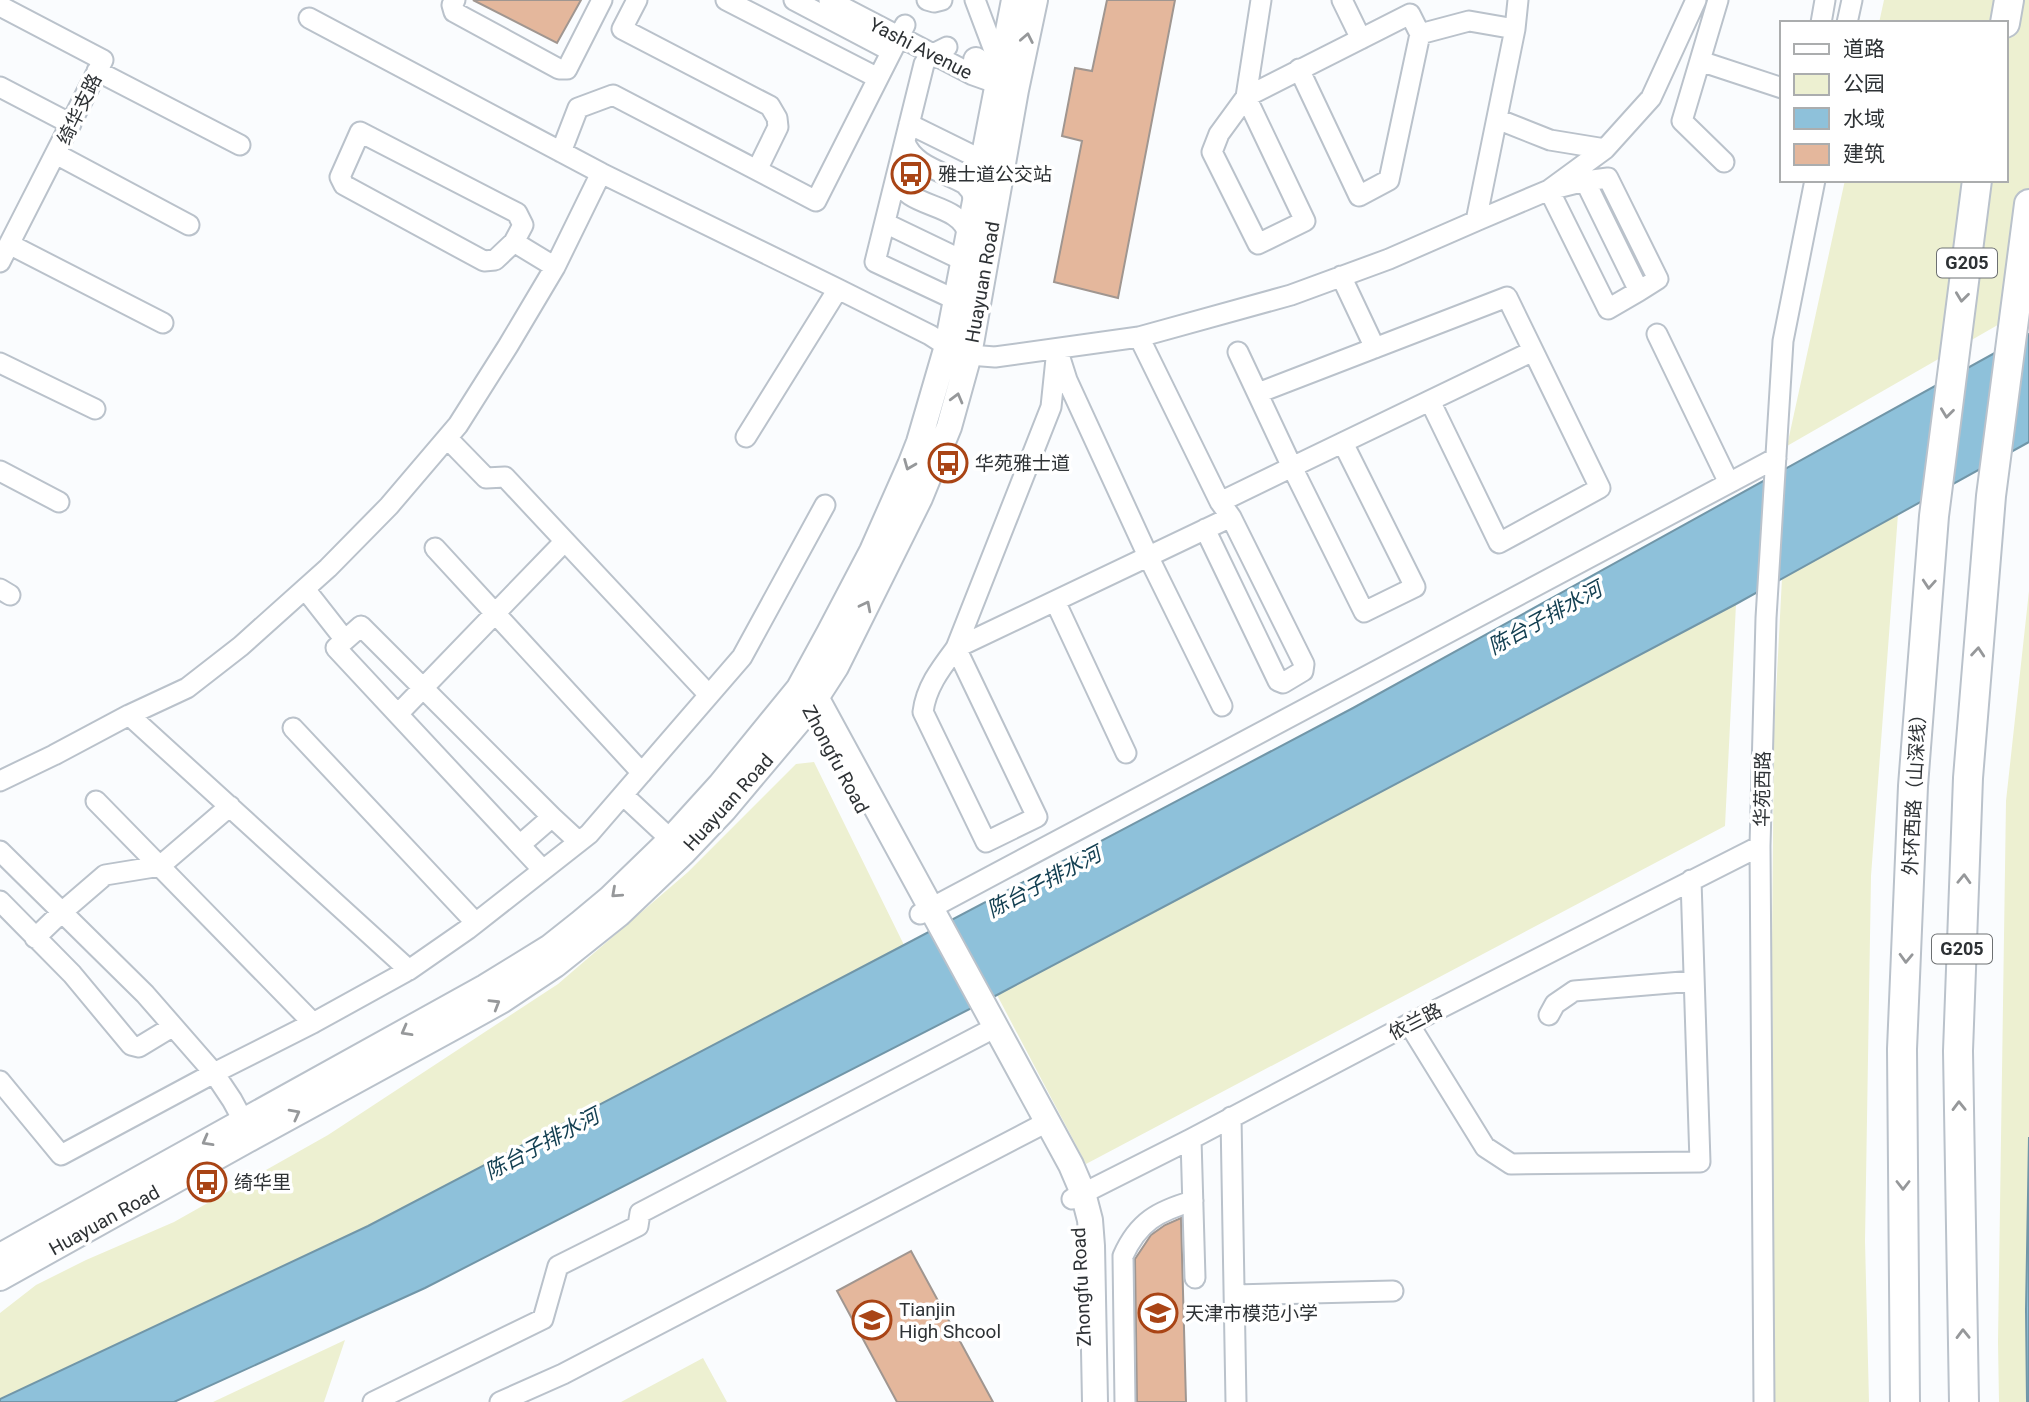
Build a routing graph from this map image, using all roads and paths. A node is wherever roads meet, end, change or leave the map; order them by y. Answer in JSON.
{"nodes":[{"id":1,"x":455,"y":0,"type":"edge"},
{"id":2,"x":603,"y":0,"type":"edge"},
{"id":3,"x":637,"y":0,"type":"edge"},
{"id":4,"x":726,"y":0,"type":"edge"},
{"id":5,"x":794,"y":0,"type":"edge"},
{"id":6,"x":829,"y":0,"type":"edge"},
{"id":7,"x":857,"y":0,"type":"edge"},
{"id":8,"x":927,"y":0,"type":"edge"},
{"id":9,"x":942,"y":0,"type":"edge"},
{"id":10,"x":975,"y":0,"type":"edge"},
{"id":11,"x":1014,"y":0,"type":"edge"},
{"id":12,"x":1035,"y":0,"type":"edge"},
{"id":13,"x":1261,"y":0,"type":"edge"},
{"id":14,"x":1342,"y":0,"type":"edge"},
{"id":15,"x":1518,"y":0,"type":"edge"},
{"id":16,"x":1696,"y":0,"type":"edge"},
{"id":17,"x":1718,"y":0,"type":"edge"},
{"id":18,"x":1825,"y":0,"type":"edge"},
{"id":19,"x":1852,"y":0,"type":"edge"},
{"id":20,"x":2009,"y":0,"type":"edge"},
{"id":21,"x":0,"y":5,"type":"edge"},
{"id":22,"x":1413,"y":7,"type":"edge"},
{"id":23,"x":309,"y":18,"type":"dead end"},
{"id":24,"x":1821,"y":21,"type":"edge"},
{"id":25,"x":1847,"y":21,"type":"edge"},
{"id":26,"x":2005,"y":21,"type":"edge"},
{"id":27,"x":1515,"y":29,"type":"junction"},
{"id":28,"x":1420,"y":34,"type":"junction"},
{"id":29,"x":898,"y":37,"type":"junction"},
{"id":30,"x":1361,"y":38,"type":"junction"},
{"id":31,"x":930,"y":53,"type":"junction"},
{"id":32,"x":1700,"y":61,"type":"junction"},
{"id":33,"x":975,"y":67,"type":"junction"},
{"id":34,"x":1299,"y":69,"type":"junction"},
{"id":35,"x":97,"y":71,"type":"junction"},
{"id":36,"x":878,"y":78,"type":"junction"},
{"id":37,"x":1006,"y":80,"type":"junction"},
{"id":38,"x":0,"y":87,"type":"edge"},
{"id":39,"x":1780,"y":87,"type":"edge"},
{"id":40,"x":1246,"y":97,"type":"junction"},
{"id":41,"x":1497,"y":118,"type":"junction"},
{"id":42,"x":1001,"y":120,"type":"junction"},
{"id":43,"x":71,"y":124,"type":"junction"},
{"id":44,"x":907,"y":133,"type":"junction"},
{"id":45,"x":240,"y":145,"type":"dead end"},
{"id":46,"x":1605,"y":149,"type":"junction"},
{"id":47,"x":561,"y":152,"type":"junction"},
{"id":48,"x":56,"y":155,"type":"junction"},
{"id":49,"x":982,"y":160,"type":"junction"},
{"id":50,"x":1724,"y":162,"type":"dead end"},
{"id":51,"x":757,"y":170,"type":"junction"},
{"id":52,"x":601,"y":173,"type":"junction"},
{"id":53,"x":896,"y":177,"type":"junction"},
{"id":54,"x":1815,"y":182,"type":"edge"},
{"id":55,"x":1977,"y":182,"type":"edge"},
{"id":56,"x":1549,"y":190,"type":"junction"},
{"id":57,"x":974,"y":200,"type":"junction"},
{"id":58,"x":2029,"y":204,"type":"edge"},
{"id":59,"x":1476,"y":221,"type":"junction"},
{"id":60,"x":885,"y":223,"type":"junction"},
{"id":61,"x":189,"y":225,"type":"dead end"},
{"id":62,"x":968,"y":234,"type":"junction"},
{"id":63,"x":6,"y":242,"type":"edge"},
{"id":64,"x":514,"y":242,"type":"junction"},
{"id":65,"x":964,"y":261,"type":"junction"},
{"id":66,"x":555,"y":267,"type":"junction"},
{"id":67,"x":1342,"y":276,"type":"junction"},
{"id":68,"x":838,"y":289,"type":"junction"},
{"id":69,"x":956,"y":300,"type":"junction"},
{"id":70,"x":163,"y":323,"type":"dead end"},
{"id":71,"x":1657,"y":334,"type":"dead end"},
{"id":72,"x":1139,"y":337,"type":"junction"},
{"id":73,"x":1057,"y":348,"type":"junction"},
{"id":74,"x":1375,"y":348,"type":"junction"},
{"id":75,"x":958,"y":351,"type":"junction"},
{"id":76,"x":1533,"y":351,"type":"junction"},
{"id":77,"x":1238,"y":352,"type":"dead end"},
{"id":78,"x":0,"y":363,"type":"edge"},
{"id":79,"x":1258,"y":393,"type":"junction"},
{"id":80,"x":1430,"y":401,"type":"junction"},
{"id":81,"x":94,"y":410,"type":"dead end"},
{"id":82,"x":746,"y":437,"type":"dead end"},
{"id":83,"x":447,"y":438,"type":"junction"},
{"id":84,"x":1343,"y":443,"type":"junction"},
{"id":85,"x":1775,"y":463,"type":"junction"},
{"id":86,"x":1292,"y":467,"type":"junction"},
{"id":87,"x":0,"y":471,"type":"edge"},
{"id":88,"x":1729,"y":483,"type":"junction"},
{"id":89,"x":59,"y":502,"type":"dead end"},
{"id":90,"x":825,"y":505,"type":"dead end"},
{"id":91,"x":1226,"y":509,"type":"junction"},
{"id":92,"x":1205,"y":529,"type":"junction"},
{"id":93,"x":565,"y":541,"type":"junction"},
{"id":94,"x":435,"y":548,"type":"dead end"},
{"id":95,"x":1148,"y":556,"type":"junction"},
{"id":96,"x":305,"y":589,"type":"junction"},
{"id":97,"x":1055,"y":601,"type":"junction"},
{"id":98,"x":495,"y":613,"type":"junction"},
{"id":99,"x":345,"y":640,"type":"junction"},
{"id":100,"x":956,"y":648,"type":"junction"},
{"id":101,"x":827,"y":659,"type":"junction"},
{"id":102,"x":423,"y":688,"type":"junction"},
{"id":103,"x":709,"y":695,"type":"junction"},
{"id":104,"x":1222,"y":706,"type":"dead end"},
{"id":105,"x":816,"y":709,"type":"junction"},
{"id":106,"x":398,"y":714,"type":"junction"},
{"id":107,"x":129,"y":715,"type":"junction"},
{"id":108,"x":293,"y":729,"type":"dead end"},
{"id":109,"x":1126,"y":753,"type":"dead end"},
{"id":110,"x":642,"y":773,"type":"junction"},
{"id":111,"x":0,"y":780,"type":"edge"},
{"id":112,"x":623,"y":795,"type":"junction"},
{"id":113,"x":96,"y":802,"type":"dead end"},
{"id":114,"x":230,"y":806,"type":"junction"},
{"id":115,"x":552,"y":817,"type":"junction"},
{"id":116,"x":579,"y":842,"type":"junction"},
{"id":117,"x":521,"y":844,"type":"junction"},
{"id":118,"x":677,"y":846,"type":"junction"},
{"id":119,"x":1760,"y":846,"type":"junction"},
{"id":120,"x":0,"y":852,"type":"edge"},
{"id":121,"x":160,"y":866,"type":"junction"},
{"id":122,"x":543,"y":870,"type":"junction"},
{"id":123,"x":1691,"y":880,"type":"junction"},
{"id":124,"x":0,"y":901,"type":"edge"},
{"id":125,"x":62,"y":912,"type":"junction"},
{"id":126,"x":927,"y":914,"type":"junction"},
{"id":127,"x":475,"y":922,"type":"junction"},
{"id":128,"x":35,"y":938,"type":"junction"},
{"id":129,"x":409,"y":970,"type":"junction"},
{"id":130,"x":1694,"y":981,"type":"junction"},
{"id":131,"x":1549,"y":1015,"type":"dead end"},
{"id":132,"x":313,"y":1023,"type":"junction"},
{"id":133,"x":987,"y":1024,"type":"junction"},
{"id":134,"x":1409,"y":1024,"type":"junction"},
{"id":135,"x":172,"y":1027,"type":"junction"},
{"id":136,"x":214,"y":1073,"type":"junction"},
{"id":137,"x":0,"y":1081,"type":"edge"},
{"id":138,"x":1231,"y":1117,"type":"junction"},
{"id":139,"x":1042,"y":1124,"type":"junction"},
{"id":140,"x":248,"y":1129,"type":"junction"},
{"id":141,"x":1192,"y":1139,"type":"junction"},
{"id":142,"x":1077,"y":1196,"type":"junction"},
{"id":143,"x":1193,"y":1201,"type":"junction"},
{"id":144,"x":0,"y":1256,"type":"edge"},
{"id":145,"x":0,"y":1278,"type":"edge"},
{"id":146,"x":1195,"y":1278,"type":"dead end"},
{"id":147,"x":1393,"y":1291,"type":"dead end"},
{"id":148,"x":1235,"y":1295,"type":"junction"},
{"id":149,"x":373,"y":1402,"type":"edge"},
{"id":150,"x":500,"y":1402,"type":"edge"},
{"id":151,"x":1085,"y":1402,"type":"edge"},
{"id":152,"x":1095,"y":1402,"type":"edge"},
{"id":153,"x":1125,"y":1402,"type":"edge"},
{"id":154,"x":1236,"y":1402,"type":"edge"},
{"id":155,"x":1764,"y":1402,"type":"edge"},
{"id":156,"x":1905,"y":1402,"type":"edge"},
{"id":157,"x":1964,"y":1402,"type":"edge"}],
"edges":[{"from":1,"to":2,"type":"street"},
{"from":3,"to":51,"type":"street"},
{"from":4,"to":36,"type":"street"},
{"from":5,"to":29,"type":"street"},
{"from":6,"to":29,"type":"street","name":"Yashi Avenue"},
{"from":7,"to":29,"type":"street","name":"Yashi Avenue"},
{"from":8,"to":9,"type":"street"},
{"from":10,"to":37,"type":"street"},
{"from":11,"to":37,"type":"main road","name":"Huayuan Road"},
{"from":37,"to":12,"type":"main road","name":"Huayuan Road","one_way":true},
{"from":13,"to":40,"type":"street"},
{"from":14,"to":30,"type":"street"},
{"from":15,"to":27,"type":"street"},
{"from":16,"to":46,"type":"street"},
{"from":17,"to":32,"type":"street"},
{"from":18,"to":24,"type":"street"},
{"from":19,"to":25,"type":"street"},
{"from":20,"to":26,"type":"highway"},
{"from":21,"to":35,"type":"street","name":"绮华支路"},
{"from":22,"to":28,"type":"street"},
{"from":22,"to":30,"type":"street"},
{"from":23,"to":47,"type":"street"},
{"from":27,"to":28,"type":"street"},
{"from":27,"to":41,"type":"street"},
{"from":28,"to":34,"type":"street"},
{"from":29,"to":31,"type":"street","name":"Yashi Avenue"},
{"from":29,"to":31,"type":"street","name":"Yashi Avenue"},
{"from":29,"to":36,"type":"street"},
{"from":30,"to":34,"type":"street"},
{"from":31,"to":33,"type":"street","name":"Yashi Avenue"},
{"from":31,"to":44,"type":"street"},
{"from":32,"to":39,"type":"street"},
{"from":32,"to":50,"type":"street"},
{"from":33,"to":37,"type":"main road"},
{"from":33,"to":42,"type":"street"},
{"from":34,"to":40,"type":"street"},
{"from":35,"to":43,"type":"street","name":"绮华支路"},
{"from":35,"to":45,"type":"street"},
{"from":36,"to":51,"type":"street"},
{"from":37,"to":42,"type":"main road","name":"Huayuan Road"},
{"from":38,"to":43,"type":"street"},
{"from":40,"to":40,"type":"street"},
{"from":41,"to":46,"type":"street"},
{"from":41,"to":59,"type":"street"},
{"from":42,"to":49,"type":"main road","name":"Huayuan Road"},
{"from":42,"to":75,"type":"main road","name":"Huayuan Road"},
{"from":43,"to":48,"type":"street","name":"绮华支路"},
{"from":44,"to":49,"type":"street"},
{"from":44,"to":53,"type":"street"},
{"from":44,"to":57,"type":"street"},
{"from":46,"to":56,"type":"street"},
{"from":47,"to":51,"type":"street"},
{"from":47,"to":52,"type":"street"},
{"from":48,"to":61,"type":"street"},
{"from":48,"to":63,"type":"street","name":"绮华支路"},
{"from":49,"to":57,"type":"main road","name":"Huayuan Road"},
{"from":52,"to":66,"type":"street"},
{"from":52,"to":68,"type":"street"},
{"from":53,"to":60,"type":"street"},
{"from":53,"to":62,"type":"street"},
{"from":54,"to":85,"type":"street","name":"华苑西路"},
{"from":55,"to":156,"type":"highway","name":"外环西路（山深线）","number":"G205","one_way":true},
{"from":56,"to":56,"type":"street"},
{"from":56,"to":59,"type":"street"},
{"from":57,"to":62,"type":"main road","name":"Huayuan Road"},
{"from":157,"to":58,"type":"highway","number":"G205","one_way":true},
{"from":59,"to":67,"type":"street"},
{"from":60,"to":65,"type":"street"},
{"from":60,"to":69,"type":"street"},
{"from":62,"to":65,"type":"main road","name":"Huayuan Road"},
{"from":63,"to":70,"type":"street"},
{"from":64,"to":64,"type":"street"},
{"from":64,"to":66,"type":"street"},
{"from":65,"to":69,"type":"main road","name":"Huayuan Road"},
{"from":66,"to":83,"type":"street"},
{"from":67,"to":72,"type":"street"},
{"from":67,"to":74,"type":"street"},
{"from":68,"to":75,"type":"street"},
{"from":68,"to":82,"type":"street"},
{"from":69,"to":75,"type":"main road","name":"Huayuan Road"},
{"from":71,"to":88,"type":"street"},
{"from":72,"to":73,"type":"street"},
{"from":72,"to":91,"type":"street"},
{"from":73,"to":75,"type":"street"},
{"from":73,"to":95,"type":"street"},
{"from":73,"to":100,"type":"street"},
{"from":74,"to":76,"type":"street"},
{"from":74,"to":79,"type":"street"},
{"from":75,"to":101,"type":"main road","name":"Huayuan Road"},
{"from":76,"to":80,"type":"street"},
{"from":76,"to":80,"type":"street"},
{"from":77,"to":79,"type":"street"},
{"from":78,"to":81,"type":"street"},
{"from":79,"to":86,"type":"street"},
{"from":80,"to":84,"type":"street"},
{"from":83,"to":93,"type":"street"},
{"from":83,"to":96,"type":"street"},
{"from":84,"to":86,"type":"street"},
{"from":84,"to":86,"type":"street"},
{"from":85,"to":88,"type":"street"},
{"from":85,"to":119,"type":"street","name":"华苑西路"},
{"from":86,"to":91,"type":"street"},
{"from":87,"to":89,"type":"street"},
{"from":88,"to":126,"type":"street"},
{"from":90,"to":103,"type":"street"},
{"from":91,"to":92,"type":"street"},
{"from":91,"to":92,"type":"street"},
{"from":92,"to":95,"type":"street"},
{"from":93,"to":98,"type":"street"},
{"from":93,"to":103,"type":"street"},
{"from":94,"to":98,"type":"street"},
{"from":95,"to":97,"type":"street"},
{"from":95,"to":104,"type":"street"},
{"from":96,"to":99,"type":"street"},
{"from":96,"to":107,"type":"street"},
{"from":97,"to":100,"type":"street"},
{"from":97,"to":109,"type":"street"},
{"from":98,"to":102,"type":"street"},
{"from":98,"to":110,"type":"street"},
{"from":99,"to":102,"type":"street"},
{"from":99,"to":106,"type":"street"},
{"from":100,"to":100,"type":"street"},
{"from":101,"to":105,"type":"main road","name":"Huayuan Road"},
{"from":101,"to":105,"type":"main road"},
{"from":102,"to":106,"type":"street"},
{"from":102,"to":115,"type":"street"},
{"from":103,"to":110,"type":"street"},
{"from":105,"to":118,"type":"main road","name":"Huayuan Road"},
{"from":105,"to":118,"type":"main road","name":"Huayuan Road"},
{"from":105,"to":126,"type":"main road","name":"Zhongfu Road"},
{"from":106,"to":117,"type":"street"},
{"from":107,"to":111,"type":"street"},
{"from":107,"to":114,"type":"street"},
{"from":108,"to":127,"type":"street"},
{"from":110,"to":112,"type":"street"},
{"from":112,"to":116,"type":"street"},
{"from":112,"to":118,"type":"street"},
{"from":113,"to":121,"type":"street"},
{"from":114,"to":121,"type":"street"},
{"from":114,"to":129,"type":"street"},
{"from":115,"to":116,"type":"street"},
{"from":115,"to":117,"type":"street"},
{"from":116,"to":122,"type":"street"},
{"from":117,"to":122,"type":"street"},
{"from":118,"to":140,"type":"main road","name":"Huayuan Road"},
{"from":119,"to":123,"type":"street","name":"依兰路"},
{"from":119,"to":155,"type":"street","name":"华苑西路"},
{"from":120,"to":125,"type":"street"},
{"from":121,"to":125,"type":"street"},
{"from":121,"to":132,"type":"street"},
{"from":122,"to":127,"type":"street"},
{"from":123,"to":130,"type":"street"},
{"from":123,"to":134,"type":"street","name":"依兰路"},
{"from":124,"to":128,"type":"street"},
{"from":125,"to":128,"type":"street"},
{"from":125,"to":135,"type":"street"},
{"from":126,"to":133,"type":"main road","name":"Zhongfu Road"},
{"from":127,"to":129,"type":"street"},
{"from":128,"to":135,"type":"street"},
{"from":129,"to":132,"type":"street"},
{"from":130,"to":131,"type":"street"},
{"from":130,"to":134,"type":"street"},
{"from":132,"to":136,"type":"street"},
{"from":133,"to":139,"type":"main road","name":"Zhongfu Road"},
{"from":133,"to":149,"type":"street"},
{"from":134,"to":138,"type":"street","name":"依兰路"},
{"from":135,"to":136,"type":"street"},
{"from":136,"to":137,"type":"street"},
{"from":136,"to":140,"type":"street"},
{"from":138,"to":141,"type":"street","name":"依兰路"},
{"from":138,"to":148,"type":"street"},
{"from":139,"to":142,"type":"main road","name":"Zhongfu Road"},
{"from":139,"to":150,"type":"street"},
{"from":140,"to":144,"type":"main road","name":"Huayuan Road","one_way":true},
{"from":140,"to":145,"type":"main road","name":"Huayuan Road"},
{"from":141,"to":142,"type":"street","name":"依兰路"},
{"from":141,"to":143,"type":"street"},
{"from":142,"to":151,"type":"main road","name":"Zhongfu Road"},
{"from":142,"to":152,"type":"main road","name":"Zhongfu Road"},
{"from":143,"to":146,"type":"street"},
{"from":143,"to":153,"type":"street"},
{"from":147,"to":148,"type":"street"},
{"from":148,"to":154,"type":"street"}]}
